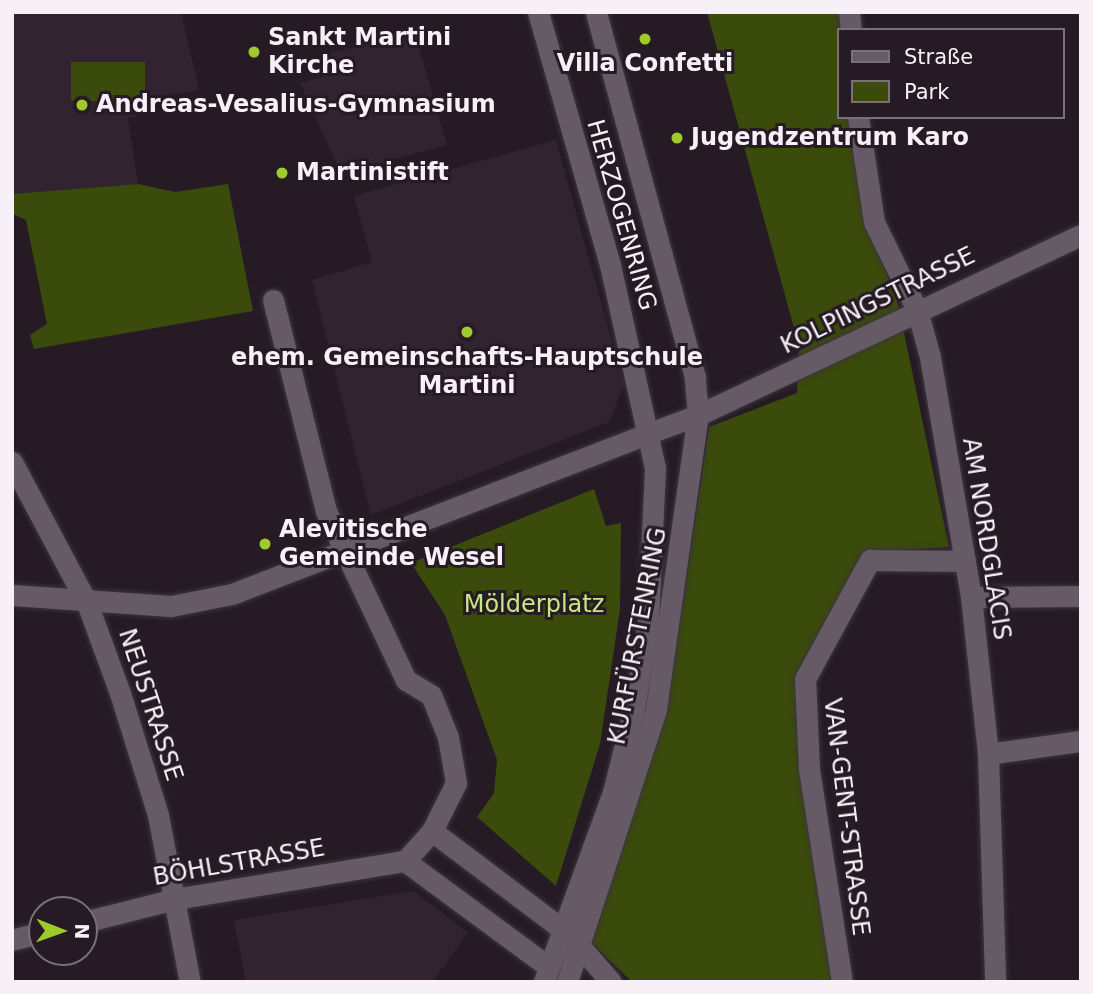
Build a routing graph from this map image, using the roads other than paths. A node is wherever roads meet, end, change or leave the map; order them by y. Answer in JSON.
{"nodes":[{"id":1,"x":538,"y":12,"type":"edge"},
{"id":2,"x":596,"y":12,"type":"edge"},
{"id":3,"x":858,"y":119,"type":"edge"},
{"id":4,"x":1081,"y":235,"type":"edge"},
{"id":5,"x":273,"y":300,"type":"dead end"},
{"id":6,"x":916,"y":310,"type":"junction"},
{"id":7,"x":698,"y":415,"type":"junction"},
{"id":8,"x":652,"y":432,"type":"junction"},
{"id":9,"x":12,"y":462,"type":"edge"},
{"id":10,"x":345,"y":551,"type":"junction"},
{"id":11,"x":965,"y":561,"type":"junction"},
{"id":12,"x":12,"y":595,"type":"edge"},
{"id":13,"x":1081,"y":596,"type":"edge"},
{"id":14,"x":971,"y":597,"type":"junction"},
{"id":15,"x":87,"y":603,"type":"junction"},
{"id":16,"x":1081,"y":741,"type":"edge"},
{"id":17,"x":988,"y":754,"type":"junction"},
{"id":18,"x":432,"y":831,"type":"junction"},
{"id":19,"x":405,"y":861,"type":"junction"},
{"id":20,"x":175,"y":899,"type":"junction"},
{"id":21,"x":98,"y":918,"type":"edge"},
{"id":22,"x":562,"y":929,"type":"junction"},
{"id":23,"x":579,"y":945,"type":"junction"},
{"id":24,"x":547,"y":974,"type":"edge"},
{"id":25,"x":568,"y":981,"type":"edge"},
{"id":26,"x":191,"y":982,"type":"edge"},
{"id":27,"x":611,"y":982,"type":"edge"},
{"id":28,"x":842,"y":982,"type":"edge"},
{"id":29,"x":995,"y":982,"type":"edge"}],
"edges":[{"from":1,"to":8,"type":"street","name":"HERZOGENRING"},
{"from":2,"to":7,"type":"street","name":"HERZOGENRING"},
{"from":3,"to":6,"type":"street","name":"AM NORDGLACIS"},
{"from":4,"to":6,"type":"street","name":"KOLPINGSTRASSE"},
{"from":5,"to":10,"type":"street"},
{"from":6,"to":7,"type":"street","name":"KOLPINGSTRASSE"},
{"from":6,"to":11,"type":"street","name":"AM NORDGLACIS"},
{"from":7,"to":8,"type":"street","name":"KOLPINGSTRASSE"},
{"from":7,"to":23,"type":"street","name":"KURFÜRSTENRING"},
{"from":8,"to":10,"type":"street","name":"KOLPINGSTRASSE"},
{"from":8,"to":22,"type":"street","name":"KURFÜRSTENRING"},
{"from":9,"to":15,"type":"street","name":"NEUSTRASSE"},
{"from":10,"to":15,"type":"street","name":"KOLPINGSTRASSE"},
{"from":10,"to":18,"type":"street"},
{"from":11,"to":14,"type":"street","name":"AM NORDGLACIS"},
{"from":11,"to":28,"type":"street","name":"VAN-GENT-STRASSE"},
{"from":12,"to":15,"type":"street","name":"KOLPINGSTRASSE"},
{"from":13,"to":14,"type":"street"},
{"from":14,"to":17,"type":"street","name":"AM NORDGLACIS"},
{"from":15,"to":20,"type":"street","name":"NEUSTRASSE"},
{"from":16,"to":17,"type":"street"},
{"from":17,"to":29,"type":"street","name":"AM NORDGLACIS"},
{"from":18,"to":19,"type":"street"},
{"from":18,"to":22,"type":"street"},
{"from":19,"to":20,"type":"street","name":"BÖHLSTRASSE"},
{"from":19,"to":24,"type":"street"},
{"from":20,"to":21,"type":"street","name":"BÖHLSTRASSE"},
{"from":20,"to":26,"type":"street","name":"NEUSTRASSE"},
{"from":22,"to":23,"type":"street"},
{"from":22,"to":24,"type":"street","name":"KURFÜRSTENRING"},
{"from":23,"to":25,"type":"street","name":"KURFÜRSTENRING"},
{"from":23,"to":27,"type":"street"},
{"from":24,"to":25,"type":"street"}]}
